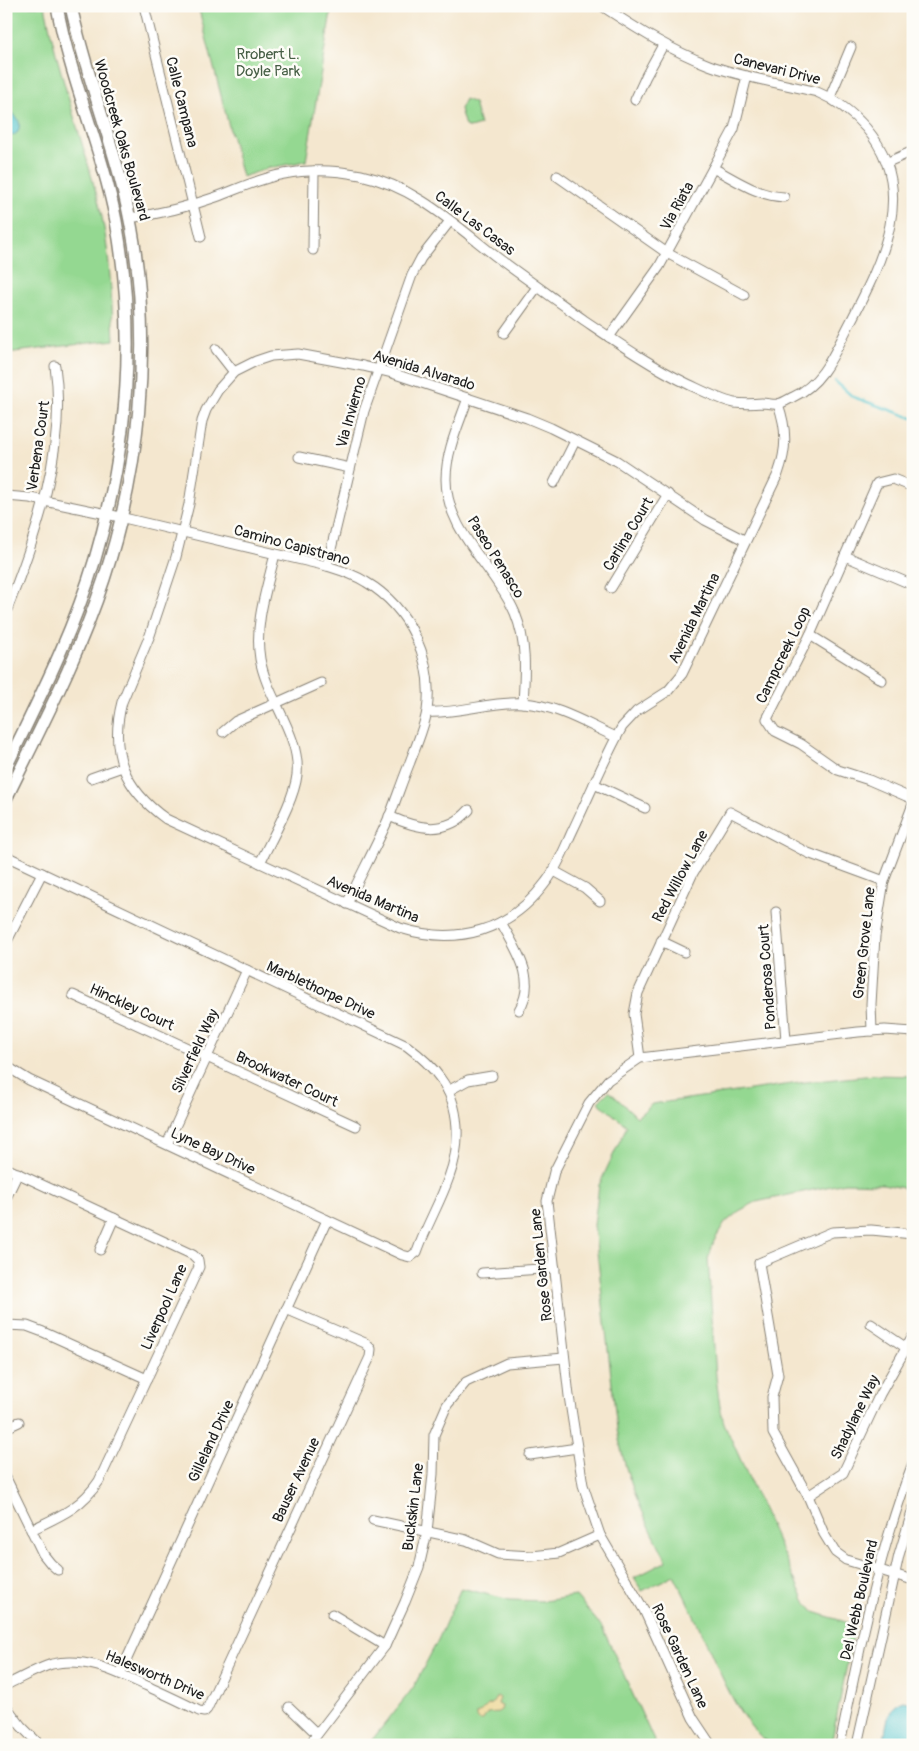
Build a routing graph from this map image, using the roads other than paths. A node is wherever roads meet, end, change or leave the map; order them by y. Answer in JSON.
{"nodes":[{"id":1,"x":57,"y":6,"type":"edge"},
{"id":2,"x":71,"y":6,"type":"edge"},
{"id":3,"x":144,"y":6,"type":"edge"},
{"id":4,"x":602,"y":6,"type":"edge"},
{"id":5,"x":663,"y":45,"type":"junction"},
{"id":6,"x":851,"y":47,"type":"dead end"},
{"id":7,"x":747,"y":76,"type":"junction"},
{"id":8,"x":830,"y":97,"type":"junction"},
{"id":9,"x":635,"y":100,"type":"dead end"},
{"id":10,"x":913,"y":151,"type":"edge"},
{"id":11,"x":888,"y":162,"type":"junction"},
{"id":12,"x":713,"y":168,"type":"junction"},
{"id":13,"x":314,"y":171,"type":"junction"},
{"id":14,"x":557,"y":176,"type":"dead end"},
{"id":15,"x":784,"y":197,"type":"dead end"},
{"id":16,"x":193,"y":204,"type":"junction"},
{"id":17,"x":129,"y":218,"type":"junction"},
{"id":18,"x":116,"y":221,"type":"junction"},
{"id":19,"x":450,"y":221,"type":"junction"},
{"id":20,"x":202,"y":237,"type":"dead end"},
{"id":21,"x":313,"y":250,"type":"dead end"},
{"id":22,"x":667,"y":252,"type":"junction"},
{"id":23,"x":537,"y":287,"type":"junction"},
{"id":24,"x":744,"y":295,"type":"dead end"},
{"id":25,"x":504,"y":333,"type":"dead end"},
{"id":26,"x":609,"y":337,"type":"junction"},
{"id":27,"x":216,"y":348,"type":"dead end"},
{"id":28,"x":55,"y":366,"type":"dead end"},
{"id":29,"x":378,"y":370,"type":"junction"},
{"id":30,"x":234,"y":372,"type":"junction"},
{"id":31,"x":468,"y":398,"type":"junction"},
{"id":32,"x":778,"y":404,"type":"junction"},
{"id":33,"x":575,"y":441,"type":"junction"},
{"id":34,"x":299,"y":457,"type":"dead end"},
{"id":35,"x":350,"y":468,"type":"junction"},
{"id":36,"x":554,"y":483,"type":"dead end"},
{"id":37,"x":913,"y":486,"type":"edge"},
{"id":38,"x":668,"y":494,"type":"junction"},
{"id":39,"x":6,"y":496,"type":"edge"},
{"id":40,"x":44,"y":501,"type":"junction"},
{"id":41,"x":107,"y":514,"type":"junction"},
{"id":42,"x":122,"y":517,"type":"junction"},
{"id":43,"x":183,"y":532,"type":"junction"},
{"id":44,"x":746,"y":541,"type":"junction"},
{"id":45,"x":275,"y":554,"type":"junction"},
{"id":46,"x":845,"y":556,"type":"junction"},
{"id":47,"x":327,"y":566,"type":"junction"},
{"id":48,"x":913,"y":584,"type":"edge"},
{"id":49,"x":611,"y":588,"type":"dead end"},
{"id":50,"x":6,"y":612,"type":"edge"},
{"id":51,"x":810,"y":634,"type":"junction"},
{"id":52,"x":882,"y":680,"type":"dead end"},
{"id":53,"x":321,"y":683,"type":"dead end"},
{"id":54,"x":274,"y":703,"type":"junction"},
{"id":55,"x":523,"y":703,"type":"junction"},
{"id":56,"x":427,"y":712,"type":"junction"},
{"id":57,"x":222,"y":732,"type":"dead end"},
{"id":58,"x":616,"y":737,"type":"junction"},
{"id":59,"x":6,"y":767,"type":"edge"},
{"id":60,"x":122,"y":767,"type":"junction"},
{"id":61,"x":91,"y":778,"type":"dead end"},
{"id":62,"x":594,"y":784,"type":"junction"},
{"id":63,"x":6,"y":799,"type":"edge"},
{"id":64,"x":913,"y":799,"type":"edge"},
{"id":65,"x":913,"y":804,"type":"edge"},
{"id":66,"x":644,"y":808,"type":"dead end"},
{"id":67,"x":469,"y":810,"type":"dead end"},
{"id":68,"x":389,"y":816,"type":"junction"},
{"id":69,"x":6,"y":856,"type":"edge"},
{"id":70,"x":260,"y":863,"type":"junction"},
{"id":71,"x":554,"y":871,"type":"junction"},
{"id":72,"x":42,"y":873,"type":"junction"},
{"id":73,"x":884,"y":881,"type":"junction"},
{"id":74,"x":600,"y":901,"type":"dead end"},
{"id":75,"x":347,"y":904,"type":"junction"},
{"id":76,"x":776,"y":912,"type":"dead end"},
{"id":77,"x":501,"y":922,"type":"junction"},
{"id":78,"x":661,"y":941,"type":"junction"},
{"id":79,"x":6,"y":943,"type":"edge"},
{"id":80,"x":684,"y":952,"type":"dead end"},
{"id":81,"x":247,"y":970,"type":"junction"},
{"id":82,"x":73,"y":995,"type":"dead end"},
{"id":83,"x":519,"y":1010,"type":"dead end"},
{"id":84,"x":872,"y":1031,"type":"junction"},
{"id":85,"x":913,"y":1032,"type":"edge"},
{"id":86,"x":786,"y":1040,"type":"junction"},
{"id":87,"x":207,"y":1057,"type":"junction"},
{"id":88,"x":640,"y":1058,"type":"junction"},
{"id":89,"x":6,"y":1066,"type":"edge"},
{"id":90,"x":492,"y":1076,"type":"dead end"},
{"id":91,"x":448,"y":1090,"type":"junction"},
{"id":92,"x":356,"y":1126,"type":"dead end"},
{"id":93,"x":167,"y":1144,"type":"junction"},
{"id":94,"x":6,"y":1168,"type":"edge"},
{"id":95,"x":18,"y":1173,"type":"junction"},
{"id":96,"x":6,"y":1198,"type":"edge"},
{"id":97,"x":114,"y":1218,"type":"junction"},
{"id":98,"x":328,"y":1220,"type":"junction"},
{"id":99,"x":913,"y":1234,"type":"edge"},
{"id":100,"x":100,"y":1250,"type":"dead end"},
{"id":101,"x":410,"y":1256,"type":"joint"},
{"id":102,"x":554,"y":1268,"type":"junction"},
{"id":103,"x":482,"y":1273,"type":"dead end"},
{"id":104,"x":286,"y":1309,"type":"junction"},
{"id":105,"x":871,"y":1324,"type":"dead end"},
{"id":106,"x":6,"y":1325,"type":"edge"},
{"id":107,"x":913,"y":1336,"type":"edge"},
{"id":108,"x":905,"y":1347,"type":"junction"},
{"id":109,"x":564,"y":1358,"type":"junction"},
{"id":110,"x":147,"y":1379,"type":"junction"},
{"id":111,"x":19,"y":1422,"type":"dead end"},
{"id":112,"x":6,"y":1428,"type":"edge"},
{"id":113,"x":576,"y":1448,"type":"junction"},
{"id":114,"x":530,"y":1455,"type":"dead end"},
{"id":115,"x":913,"y":1463,"type":"edge"},
{"id":116,"x":6,"y":1478,"type":"edge"},
{"id":117,"x":808,"y":1496,"type":"junction"},
{"id":118,"x":913,"y":1509,"type":"edge"},
{"id":119,"x":373,"y":1520,"type":"dead end"},
{"id":120,"x":31,"y":1530,"type":"junction"},
{"id":121,"x":427,"y":1532,"type":"junction"},
{"id":122,"x":600,"y":1535,"type":"junction"},
{"id":123,"x":58,"y":1570,"type":"dead end"},
{"id":124,"x":879,"y":1570,"type":"junction"},
{"id":125,"x":894,"y":1575,"type":"junction"},
{"id":126,"x":913,"y":1580,"type":"edge"},
{"id":127,"x":332,"y":1614,"type":"dead end"},
{"id":128,"x":385,"y":1646,"type":"junction"},
{"id":129,"x":120,"y":1674,"type":"junction"},
{"id":130,"x":6,"y":1685,"type":"edge"},
{"id":131,"x":6,"y":1706,"type":"edge"},
{"id":132,"x":289,"y":1707,"type":"dead end"},
{"id":133,"x":207,"y":1708,"type":"joint"},
{"id":134,"x":317,"y":1734,"type":"junction"},
{"id":135,"x":40,"y":1745,"type":"edge"},
{"id":136,"x":309,"y":1745,"type":"edge"},
{"id":137,"x":711,"y":1745,"type":"edge"},
{"id":138,"x":840,"y":1745,"type":"edge"},
{"id":139,"x":857,"y":1745,"type":"edge"}],
"edges":[{"from":1,"to":18,"type":"main road","name":"Woodcreek Oaks Boulevard"},
{"from":2,"to":17,"type":"main road","name":"Woodcreek Oaks Boulevard"},
{"from":3,"to":16,"type":"street","name":"Calle Campana"},
{"from":4,"to":5,"type":"street","name":"Canevari Drive"},
{"from":5,"to":7,"type":"street","name":"Canevari Drive"},
{"from":5,"to":9,"type":"street"},
{"from":6,"to":8,"type":"street"},
{"from":7,"to":8,"type":"street","name":"Canevari Drive"},
{"from":7,"to":12,"type":"street","name":"Via Riata"},
{"from":8,"to":11,"type":"street","name":"Canevari Drive"},
{"from":10,"to":11,"type":"street"},
{"from":11,"to":32,"type":"street","name":"Canevari Drive"},
{"from":12,"to":15,"type":"street"},
{"from":12,"to":22,"type":"street","name":"Via Riata"},
{"from":13,"to":16,"type":"street","name":"Calle Las Casas"},
{"from":13,"to":19,"type":"street","name":"Calle Las Casas"},
{"from":13,"to":21,"type":"street"},
{"from":14,"to":22,"type":"street"},
{"from":16,"to":17,"type":"street","name":"Calle Las Casas"},
{"from":16,"to":20,"type":"street","name":"Calle Campana"},
{"from":17,"to":18,"type":"main road"},
{"from":17,"to":42,"type":"main road","name":"Woodcreek Oaks Boulevard"},
{"from":18,"to":41,"type":"main road","name":"Woodcreek Oaks Boulevard"},
{"from":19,"to":23,"type":"street","name":"Calle Las Casas"},
{"from":19,"to":29,"type":"street","name":"Via Invierno"},
{"from":22,"to":24,"type":"street"},
{"from":22,"to":26,"type":"street","name":"Via Riata"},
{"from":23,"to":25,"type":"street"},
{"from":23,"to":26,"type":"street","name":"Calle Las Casas"},
{"from":26,"to":32,"type":"street","name":"Calle Las Casas"},
{"from":27,"to":30,"type":"street"},
{"from":28,"to":40,"type":"street","name":"Verbena Court"},
{"from":29,"to":30,"type":"street","name":"Avenida Alvarado"},
{"from":29,"to":31,"type":"street","name":"Avenida Alvarado"},
{"from":29,"to":35,"type":"street","name":"Via Invierno"},
{"from":30,"to":43,"type":"street","name":"Avenida Alvarado"},
{"from":31,"to":33,"type":"street","name":"Avenida Alvarado"},
{"from":31,"to":55,"type":"street","name":"Paseo Penasco"},
{"from":32,"to":44,"type":"street","name":"Avenida Martina"},
{"from":33,"to":36,"type":"street"},
{"from":33,"to":38,"type":"street","name":"Avenida Alvarado"},
{"from":34,"to":35,"type":"street"},
{"from":35,"to":47,"type":"street","name":"Via Invierno"},
{"from":37,"to":46,"type":"street","name":"Campcreek Loop"},
{"from":38,"to":44,"type":"street","name":"Avenida Alvarado"},
{"from":38,"to":49,"type":"street","name":"Carlina Court"},
{"from":39,"to":40,"type":"street","name":"Camino Capistrano"},
{"from":40,"to":41,"type":"street","name":"Camino Capistrano"},
{"from":40,"to":50,"type":"street","name":"Verbena Court"},
{"from":41,"to":42,"type":"street","name":"Camino Capistrano"},
{"from":41,"to":59,"type":"main road","name":"Woodcreek Oaks Boulevard"},
{"from":42,"to":43,"type":"street","name":"Camino Capistrano"},
{"from":42,"to":63,"type":"main road","name":"Woodcreek Oaks Boulevard"},
{"from":43,"to":45,"type":"street","name":"Camino Capistrano"},
{"from":43,"to":60,"type":"street","name":"Avenida Martina"},
{"from":44,"to":58,"type":"street","name":"Avenida Martina"},
{"from":45,"to":47,"type":"street","name":"Camino Capistrano"},
{"from":45,"to":54,"type":"street"},
{"from":46,"to":48,"type":"street"},
{"from":46,"to":51,"type":"street","name":"Campcreek Loop"},
{"from":47,"to":56,"type":"street","name":"Camino Capistrano"},
{"from":51,"to":52,"type":"street"},
{"from":51,"to":64,"type":"street","name":"Campcreek Loop"},
{"from":53,"to":54,"type":"street"},
{"from":54,"to":57,"type":"street"},
{"from":54,"to":70,"type":"street"},
{"from":55,"to":56,"type":"street"},
{"from":55,"to":58,"type":"street"},
{"from":56,"to":68,"type":"street","name":"Camino Capistrano"},
{"from":58,"to":62,"type":"street","name":"Avenida Martina"},
{"from":60,"to":61,"type":"street"},
{"from":60,"to":70,"type":"street","name":"Avenida Martina"},
{"from":62,"to":66,"type":"street"},
{"from":62,"to":71,"type":"street","name":"Avenida Martina"},
{"from":65,"to":73,"type":"street","name":"Green Grove Lane"},
{"from":67,"to":68,"type":"street"},
{"from":68,"to":75,"type":"street","name":"Camino Capistrano"},
{"from":69,"to":72,"type":"street","name":"Marblethorpe Drive"},
{"from":70,"to":75,"type":"street","name":"Avenida Martina"},
{"from":71,"to":74,"type":"street"},
{"from":71,"to":77,"type":"street","name":"Avenida Martina"},
{"from":72,"to":79,"type":"street"},
{"from":72,"to":81,"type":"street","name":"Marblethorpe Drive"},
{"from":73,"to":78,"type":"street","name":"Red Willow Lane"},
{"from":73,"to":84,"type":"street","name":"Green Grove Lane"},
{"from":75,"to":77,"type":"street","name":"Avenida Martina"},
{"from":76,"to":86,"type":"street","name":"Ponderosa Court"},
{"from":77,"to":83,"type":"street"},
{"from":78,"to":80,"type":"street"},
{"from":78,"to":88,"type":"street","name":"Red Willow Lane"},
{"from":81,"to":87,"type":"street","name":"Silverfield Way"},
{"from":81,"to":91,"type":"street","name":"Marblethorpe Drive"},
{"from":82,"to":87,"type":"street","name":"Hinckley Court"},
{"from":84,"to":85,"type":"street","name":"Rose Garden Lane"},
{"from":84,"to":86,"type":"street","name":"Rose Garden Lane"},
{"from":86,"to":88,"type":"street","name":"Rose Garden Lane"},
{"from":87,"to":92,"type":"street","name":"Brookwater Court"},
{"from":87,"to":93,"type":"street","name":"Silverfield Way"},
{"from":88,"to":102,"type":"street","name":"Rose Garden Lane"},
{"from":89,"to":93,"type":"street","name":"Lyne Bay Drive"},
{"from":90,"to":91,"type":"street"},
{"from":91,"to":101,"type":"street","name":"Marblethorpe Drive"},
{"from":93,"to":98,"type":"street","name":"Lyne Bay Drive"},
{"from":94,"to":95,"type":"street","name":"Liverpool Lane"},
{"from":95,"to":96,"type":"street"},
{"from":95,"to":97,"type":"street","name":"Liverpool Lane"},
{"from":97,"to":100,"type":"street"},
{"from":97,"to":110,"type":"street","name":"Liverpool Lane"},
{"from":98,"to":101,"type":"street","name":"Lyne Bay Drive"},
{"from":98,"to":104,"type":"street","name":"Gilleland Drive"},
{"from":99,"to":117,"type":"street"},
{"from":102,"to":103,"type":"street"},
{"from":102,"to":109,"type":"street","name":"Rose Garden Lane"},
{"from":104,"to":129,"type":"street","name":"Gilleland Drive"},
{"from":104,"to":133,"type":"street","name":"Bauser Avenue"},
{"from":105,"to":108,"type":"street"},
{"from":106,"to":110,"type":"street"},
{"from":107,"to":108,"type":"street","name":"Shadylane Way"},
{"from":108,"to":117,"type":"street","name":"Shadylane Way"},
{"from":109,"to":113,"type":"street","name":"Rose Garden Lane"},
{"from":109,"to":121,"type":"street","name":"Buckskin Lane"},
{"from":110,"to":120,"type":"street","name":"Liverpool Lane"},
{"from":111,"to":112,"type":"street"},
{"from":113,"to":114,"type":"street"},
{"from":113,"to":122,"type":"street","name":"Rose Garden Lane"},
{"from":115,"to":124,"type":"street","name":"Del Webb Boulevard"},
{"from":116,"to":120,"type":"street"},
{"from":117,"to":124,"type":"street"},
{"from":118,"to":125,"type":"street","name":"Del Webb Boulevard"},
{"from":119,"to":121,"type":"street"},
{"from":120,"to":123,"type":"street"},
{"from":121,"to":122,"type":"street"},
{"from":121,"to":128,"type":"street","name":"Buckskin Lane"},
{"from":122,"to":137,"type":"street","name":"Rose Garden Lane"},
{"from":124,"to":125,"type":"street"},
{"from":124,"to":138,"type":"street","name":"Del Webb Boulevard"},
{"from":125,"to":126,"type":"street"},
{"from":125,"to":139,"type":"street","name":"Del Webb Boulevard"},
{"from":127,"to":128,"type":"street"},
{"from":128,"to":134,"type":"street","name":"Buckskin Lane"},
{"from":129,"to":130,"type":"street","name":"Halesworth Drive"},
{"from":129,"to":133,"type":"street","name":"Halesworth Drive"},
{"from":131,"to":135,"type":"street"},
{"from":132,"to":134,"type":"street"},
{"from":134,"to":136,"type":"street","name":"Buckskin Lane"}]}
